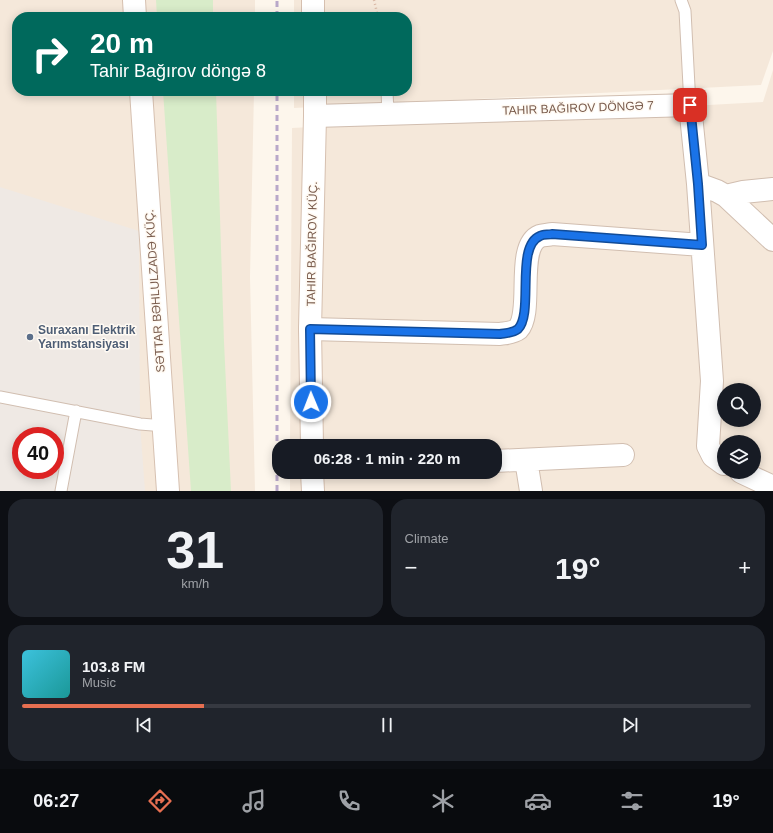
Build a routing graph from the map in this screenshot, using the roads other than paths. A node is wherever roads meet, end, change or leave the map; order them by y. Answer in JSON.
{"nodes":[{"id":1,"x":134,"y":0,"type":"edge"},
{"id":2,"x":313,"y":0,"type":"edge"},
{"id":3,"x":681,"y":0,"type":"edge"},
{"id":4,"x":135,"y":12,"type":"edge"},
{"id":5,"x":313,"y":12,"type":"edge"},
{"id":6,"x":141,"y":96,"type":"edge"},
{"id":7,"x":315,"y":96,"type":"edge"},
{"id":8,"x":388,"y":96,"type":"edge"},
{"id":9,"x":690,"y":105,"type":"junction"},
{"id":10,"x":388,"y":114,"type":"junction"},
{"id":11,"x":315,"y":116,"type":"junction"},
{"id":12,"x":698,"y":184,"type":"junction"},
{"id":13,"x":773,"y":190,"type":"edge"},
{"id":14,"x":726,"y":196,"type":"junction"},
{"id":15,"x":773,"y":240,"type":"edge"},
{"id":16,"x":702,"y":245,"type":"junction"},
{"id":17,"x":310,"y":329,"type":"junction"},
{"id":18,"x":0,"y":397,"type":"edge"},
{"id":19,"x":76,"y":411,"type":"junction"},
{"id":20,"x":165,"y":426,"type":"junction"},
{"id":21,"x":312,"y":439,"type":"edge"},
{"id":22,"x":623,"y":455,"type":"dead end"},
{"id":23,"x":717,"y":459,"type":"edge"},
{"id":24,"x":526,"y":460,"type":"junction"},
{"id":25,"x":502,"y":461,"type":"edge"},
{"id":26,"x":312,"y":479,"type":"edge"},
{"id":27,"x":756,"y":479,"type":"edge"},
{"id":28,"x":773,"y":487,"type":"edge"},
{"id":29,"x":61,"y":491,"type":"edge"},
{"id":30,"x":168,"y":491,"type":"edge"},
{"id":31,"x":312,"y":491,"type":"edge"},
{"id":32,"x":532,"y":491,"type":"edge"}],
"edges":[{"from":1,"to":4,"type":"street"},
{"from":2,"to":5,"type":"street"},
{"from":3,"to":9,"type":"lane"},
{"from":6,"to":20,"type":"street","name":"SƏTTAR BƏHLULZADƏ KÜÇ."},
{"from":7,"to":11,"type":"street"},
{"from":8,"to":10,"type":"lane"},
{"from":9,"to":10,"type":"street"},
{"from":9,"to":12,"type":"street"},
{"from":10,"to":11,"type":"street"},
{"from":11,"to":17,"type":"street"},
{"from":12,"to":14,"type":"street"},
{"from":12,"to":16,"type":"street"},
{"from":13,"to":14,"type":"street"},
{"from":14,"to":15,"type":"street"},
{"from":16,"to":17,"type":"street"},
{"from":16,"to":23,"type":"street"},
{"from":17,"to":21,"type":"street"},
{"from":18,"to":19,"type":"lane"},
{"from":19,"to":20,"type":"lane"},
{"from":19,"to":29,"type":"lane"},
{"from":20,"to":30,"type":"street","name":"SƏTTAR BƏHLULZADƏ KÜÇ."},
{"from":22,"to":24,"type":"street"},
{"from":24,"to":25,"type":"street"},
{"from":24,"to":32,"type":"street"},
{"from":26,"to":31,"type":"street"},
{"from":27,"to":28,"type":"street"}]}
